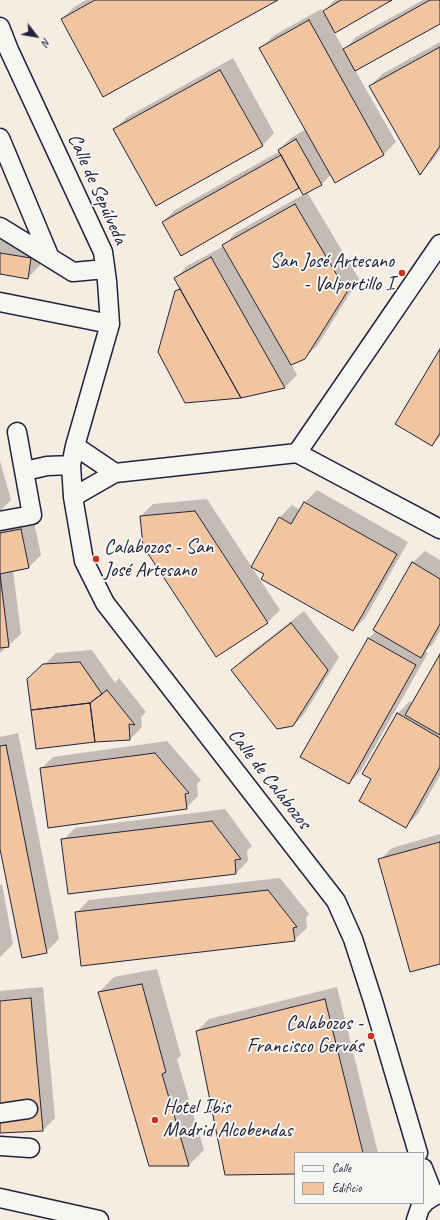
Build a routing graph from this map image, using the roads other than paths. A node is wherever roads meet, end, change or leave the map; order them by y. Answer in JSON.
{"nodes":[{"id":1,"x":0,"y":27,"type":"edge"},
{"id":2,"x":5,"y":50,"type":"edge"},
{"id":3,"x":0,"y":138,"type":"edge"},
{"id":4,"x":0,"y":227,"type":"edge"},
{"id":5,"x":440,"y":244,"type":"edge"},
{"id":6,"x":50,"y":258,"type":"junction"},
{"id":7,"x":105,"y":269,"type":"junction"},
{"id":8,"x":0,"y":302,"type":"edge"},
{"id":9,"x":110,"y":324,"type":"junction"},
{"id":10,"x":17,"y":432,"type":"dead end"},
{"id":11,"x":75,"y":446,"type":"junction"},
{"id":12,"x":297,"y":453,"type":"junction"},
{"id":13,"x":71,"y":465,"type":"junction"},
{"id":14,"x":25,"y":471,"type":"junction"},
{"id":15,"x":115,"y":473,"type":"junction"},
{"id":16,"x":73,"y":497,"type":"junction"},
{"id":17,"x":0,"y":521,"type":"edge"},
{"id":18,"x":440,"y":529,"type":"edge"},
{"id":19,"x":28,"y":1109,"type":"dead end"},
{"id":20,"x":0,"y":1113,"type":"edge"},
{"id":21,"x":0,"y":1146,"type":"edge"},
{"id":22,"x":30,"y":1148,"type":"dead end"},
{"id":23,"x":418,"y":1152,"type":"edge"},
{"id":24,"x":424,"y":1170,"type":"edge"},
{"id":25,"x":437,"y":1195,"type":"edge"},
{"id":26,"x":0,"y":1198,"type":"edge"},
{"id":27,"x":424,"y":1203,"type":"edge"},
{"id":28,"x":423,"y":1204,"type":"edge"},
{"id":29,"x":99,"y":1220,"type":"edge"},
{"id":30,"x":416,"y":1220,"type":"edge"}],
"edges":[{"from":1,"to":2,"type":"street","name":"Calle de Sepúlveda"},
{"from":2,"to":7,"type":"street","name":"Calle de Sepúlveda"},
{"from":3,"to":6,"type":"street"},
{"from":4,"to":6,"type":"street"},
{"from":5,"to":12,"type":"street"},
{"from":6,"to":7,"type":"street"},
{"from":7,"to":9,"type":"street","name":"Calle de Sepúlveda"},
{"from":8,"to":9,"type":"street"},
{"from":9,"to":11,"type":"street","name":"Calle de Sepúlveda"},
{"from":10,"to":14,"type":"street"},
{"from":11,"to":13,"type":"street","name":"Calle de Calabozos"},
{"from":11,"to":15,"type":"street"},
{"from":12,"to":15,"type":"street"},
{"from":12,"to":18,"type":"street"},
{"from":13,"to":14,"type":"street"},
{"from":13,"to":16,"type":"street","name":"Calle de Calabozos"},
{"from":14,"to":17,"type":"street"},
{"from":15,"to":16,"type":"street"},
{"from":16,"to":23,"type":"street","name":"Calle de Calabozos"},
{"from":19,"to":20,"type":"street"},
{"from":21,"to":22,"type":"street"},
{"from":24,"to":25,"type":"street"},
{"from":25,"to":27,"type":"street"},
{"from":26,"to":29,"type":"street"},
{"from":28,"to":30,"type":"street"}]}
